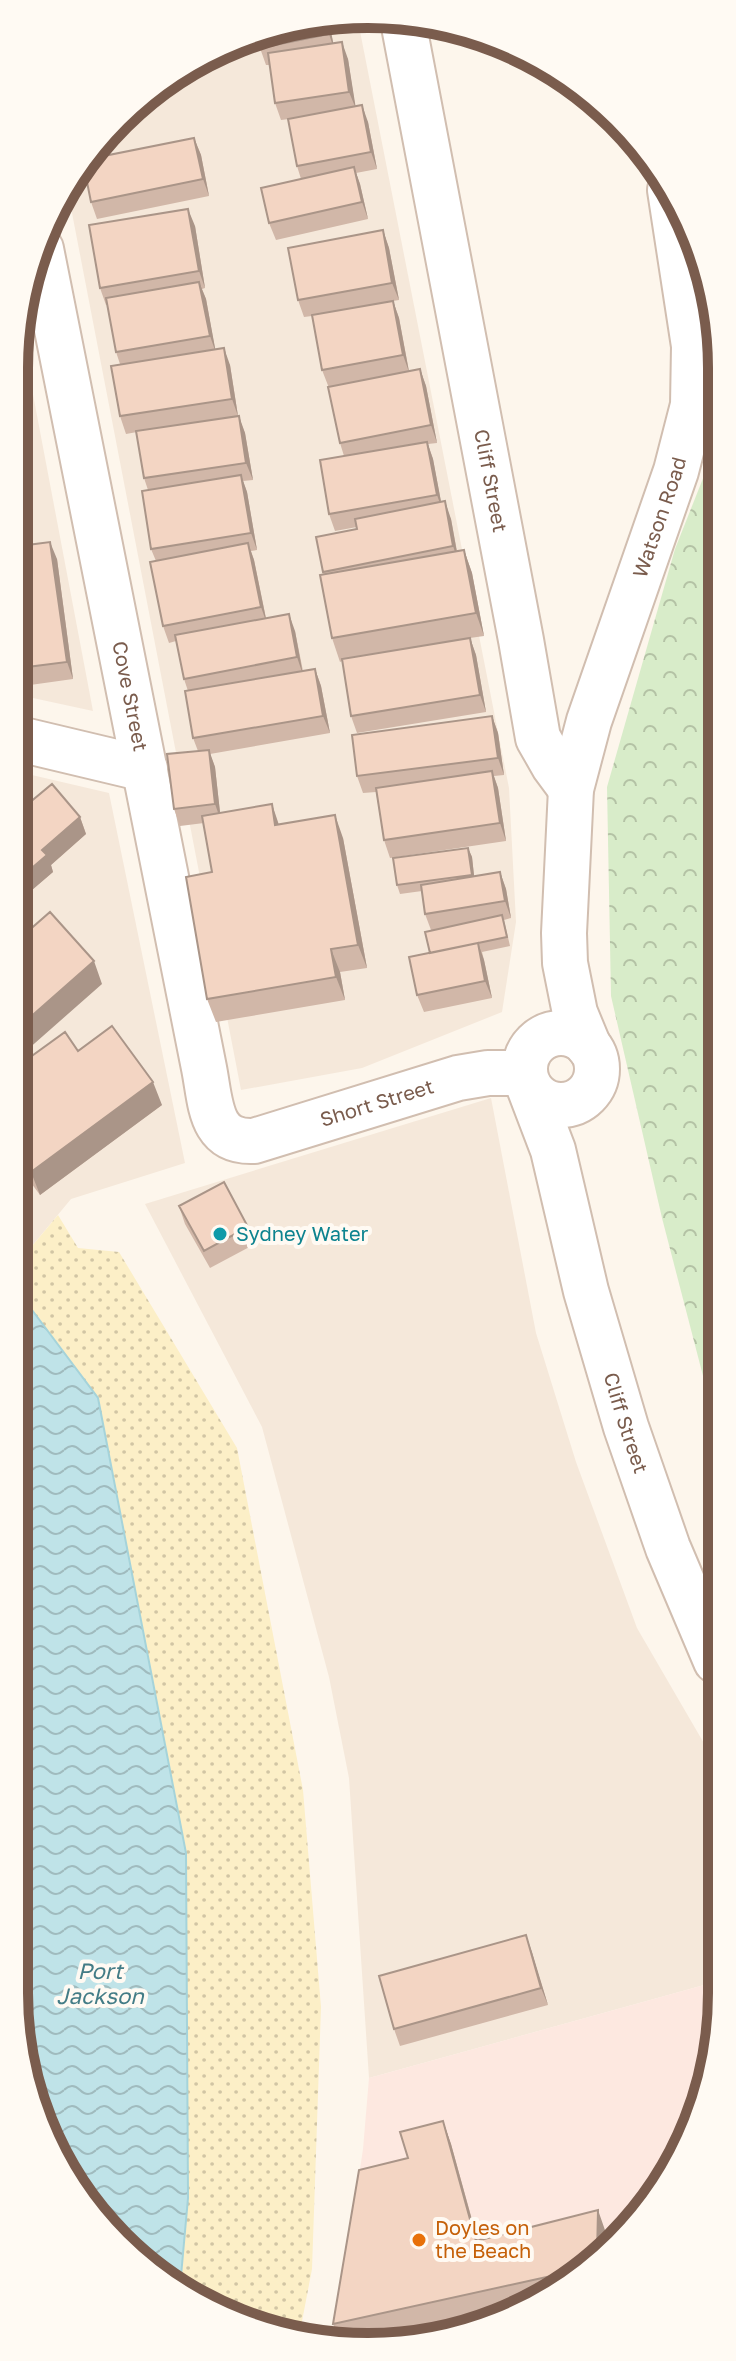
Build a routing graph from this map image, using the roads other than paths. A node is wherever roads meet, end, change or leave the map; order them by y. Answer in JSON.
{"nodes":[{"id":1,"x":405,"y":30,"type":"edge"},
{"id":2,"x":675,"y":222,"type":"edge"},
{"id":3,"x":44,"y":265,"type":"edge"},
{"id":4,"x":28,"y":741,"type":"edge"},
{"id":5,"x":145,"y":769,"type":"junction"},
{"id":6,"x":571,"y":789,"type":"junction"},
{"id":7,"x":564,"y":933,"type":"junction"},
{"id":8,"x":589,"y":1047,"type":"junction"},
{"id":9,"x":532,"y":1066,"type":"junction"},
{"id":10,"x":586,"y":1096,"type":"junction"},
{"id":11,"x":230,"y":1139,"type":"joint"},
{"id":12,"x":561,"y":1177,"type":"junction"},
{"id":13,"x":708,"y":1642,"type":"edge"}],
"edges":[{"from":1,"to":6,"type":"street","name":"Cliff Street"},
{"from":2,"to":6,"type":"street","name":"Watson Road"},
{"from":3,"to":5,"type":"street","name":"Cove Street"},
{"from":4,"to":5,"type":"street"},
{"from":5,"to":11,"type":"street","name":"Cove Street"},
{"from":6,"to":7,"type":"street"},
{"from":7,"to":8,"type":"street"},
{"from":7,"to":9,"type":"street"},
{"from":8,"to":9,"type":"street","name":"Short Street"},
{"from":8,"to":10,"type":"street","name":"Cliff Street"},
{"from":9,"to":10,"type":"street"},
{"from":9,"to":11,"type":"street","name":"Short Street"},
{"from":9,"to":12,"type":"street","name":"Cliff Street"},
{"from":10,"to":12,"type":"street","name":"Cliff Street"},
{"from":12,"to":13,"type":"street","name":"Cliff Street"}]}
